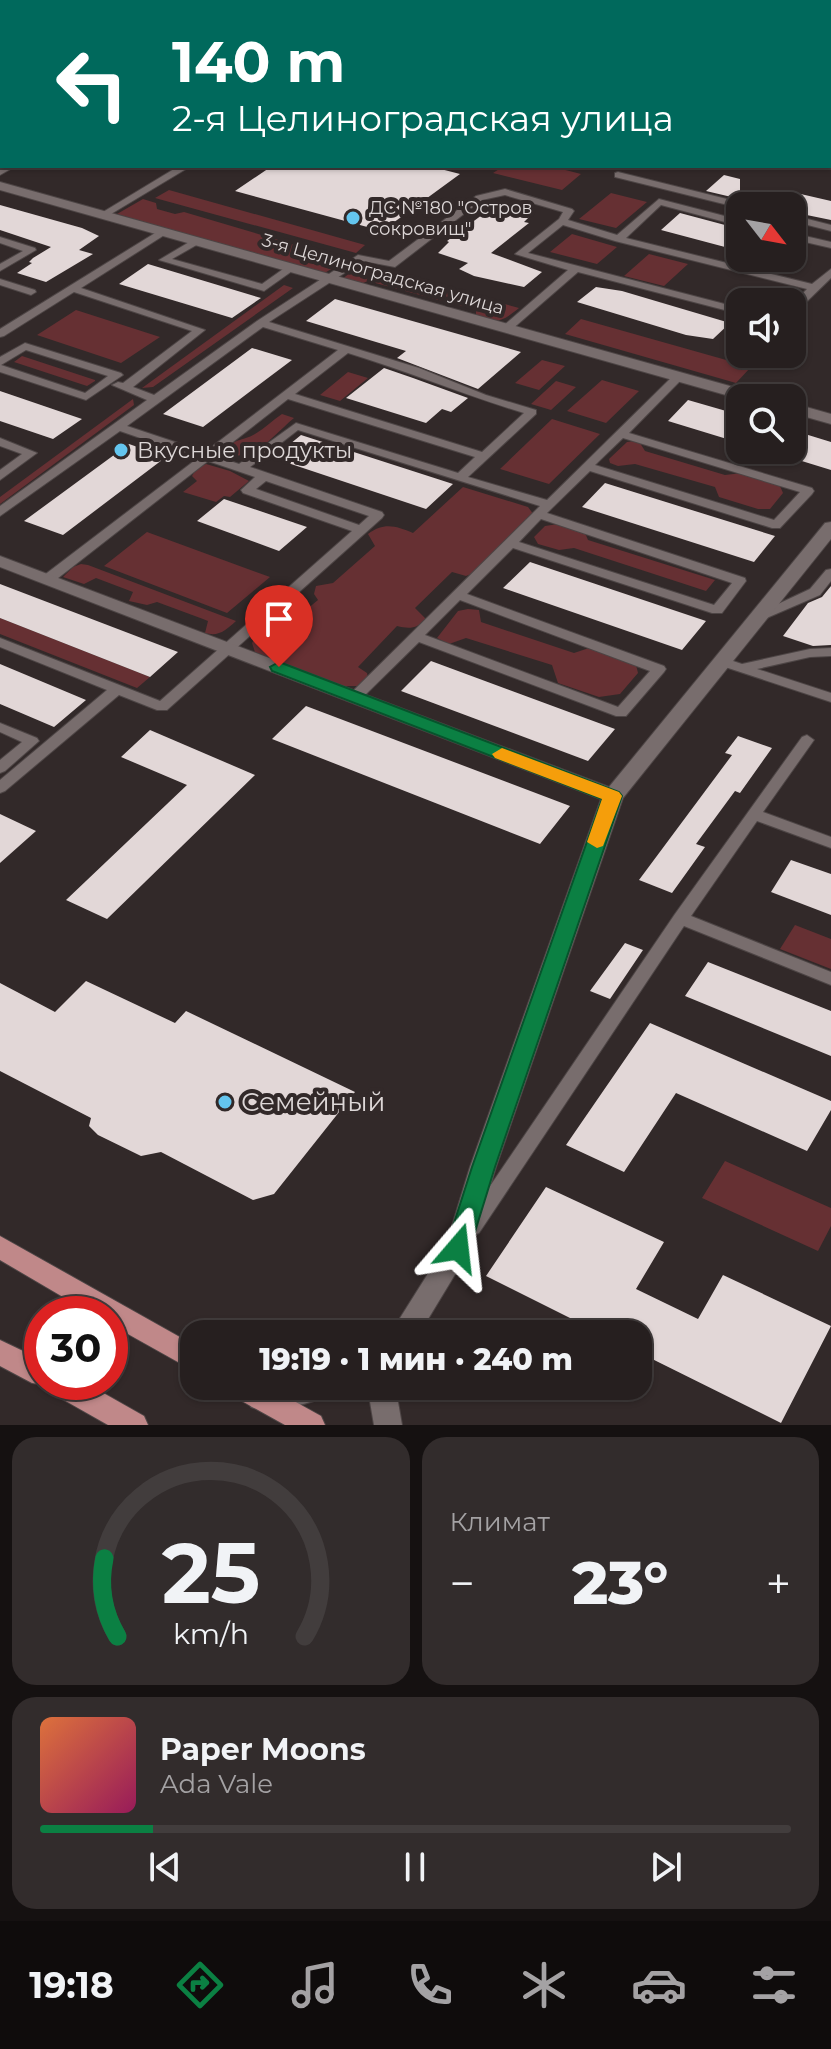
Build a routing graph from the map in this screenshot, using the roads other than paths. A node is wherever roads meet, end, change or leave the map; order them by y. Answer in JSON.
{"nodes":[{"id":1,"x":183,"y":168,"type":"edge"},
{"id":2,"x":618,"y":175,"type":"dead end"},
{"id":3,"x":0,"y":186,"type":"edge"},
{"id":4,"x":726,"y":202,"type":"edge"},
{"id":5,"x":103,"y":215,"type":"junction"},
{"id":6,"x":726,"y":219,"type":"edge"},
{"id":7,"x":562,"y":221,"type":"junction"},
{"id":8,"x":806,"y":222,"type":"edge"},
{"id":9,"x":831,"y":228,"type":"edge"},
{"id":10,"x":163,"y":232,"type":"junction"},
{"id":11,"x":619,"y":239,"type":"junction"},
{"id":12,"x":806,"y":239,"type":"edge"},
{"id":13,"x":0,"y":240,"type":"edge"},
{"id":14,"x":196,"y":241,"type":"junction"},
{"id":15,"x":831,"y":245,"type":"edge"},
{"id":16,"x":0,"y":268,"type":"edge"},
{"id":17,"x":576,"y":268,"type":"junction"},
{"id":18,"x":290,"y":269,"type":"junction"},
{"id":19,"x":831,"y":272,"type":"edge"},
{"id":20,"x":328,"y":280,"type":"junction"},
{"id":21,"x":0,"y":282,"type":"edge"},
{"id":22,"x":814,"y":288,"type":"junction"},
{"id":23,"x":74,"y":289,"type":"junction"},
{"id":24,"x":31,"y":292,"type":"dead end"},
{"id":25,"x":806,"y":296,"type":"edge"},
{"id":26,"x":726,"y":307,"type":"edge"},
{"id":27,"x":261,"y":323,"type":"junction"},
{"id":28,"x":506,"y":329,"type":"junction"},
{"id":29,"x":0,"y":334,"type":"edge"},
{"id":30,"x":345,"y":350,"type":"junction"},
{"id":31,"x":0,"y":362,"type":"edge"},
{"id":32,"x":0,"y":368,"type":"edge"},
{"id":33,"x":679,"y":376,"type":"junction"},
{"id":34,"x":108,"y":382,"type":"junction"},
{"id":35,"x":125,"y":387,"type":"junction"},
{"id":36,"x":726,"y":389,"type":"edge"},
{"id":37,"x":287,"y":395,"type":"junction"},
{"id":38,"x":155,"y":399,"type":"junction"},
{"id":39,"x":806,"y":412,"type":"edge"},
{"id":40,"x":831,"y":419,"type":"edge"},
{"id":41,"x":117,"y":426,"type":"junction"},
{"id":42,"x":621,"y":434,"type":"junction"},
{"id":43,"x":0,"y":442,"type":"edge"},
{"id":44,"x":483,"y":456,"type":"junction"},
{"id":45,"x":208,"y":457,"type":"junction"},
{"id":46,"x":588,"y":467,"type":"junction"},
{"id":47,"x":241,"y":468,"type":"junction"},
{"id":48,"x":265,"y":475,"type":"junction"},
{"id":49,"x":0,"y":476,"type":"edge"},
{"id":50,"x":460,"y":478,"type":"junction"},
{"id":51,"x":544,"y":510,"type":"junction"},
{"id":52,"x":0,"y":512,"type":"edge"},
{"id":53,"x":831,"y":527,"type":"edge"},
{"id":54,"x":361,"y":530,"type":"junction"},
{"id":55,"x":510,"y":543,"type":"junction"},
{"id":56,"x":0,"y":561,"type":"edge"},
{"id":57,"x":831,"y":573,"type":"edge"},
{"id":58,"x":48,"y":579,"type":"junction"},
{"id":59,"x":458,"y":595,"type":"junction"},
{"id":60,"x":757,"y":617,"type":"junction"},
{"id":61,"x":416,"y":636,"type":"junction"},
{"id":62,"x":0,"y":642,"type":"edge"},
{"id":63,"x":227,"y":647,"type":"junction"},
{"id":64,"x":831,"y":652,"type":"edge"},
{"id":65,"x":731,"y":664,"type":"junction"},
{"id":66,"x":117,"y":689,"type":"junction"},
{"id":67,"x":355,"y":697,"type":"junction"},
{"id":68,"x":831,"y":698,"type":"edge"},
{"id":69,"x":2,"y":729,"type":"edge"},
{"id":70,"x":807,"y":740,"type":"dead end"},
{"id":71,"x":0,"y":768,"type":"edge"},
{"id":72,"x":0,"y":788,"type":"edge"},
{"id":73,"x":613,"y":796,"type":"junction"},
{"id":74,"x":753,"y":814,"type":"junction"},
{"id":75,"x":831,"y":843,"type":"edge"},
{"id":76,"x":681,"y":918,"type":"junction"},
{"id":77,"x":831,"y":979,"type":"edge"},
{"id":78,"x":0,"y":1247,"type":"edge"},
{"id":79,"x":458,"y":1248,"type":"junction"},
{"id":80,"x":413,"y":1320,"type":"edge"},
{"id":81,"x":180,"y":1351,"type":"edge"},
{"id":82,"x":0,"y":1352,"type":"edge"},
{"id":83,"x":24,"y":1365,"type":"edge"},
{"id":84,"x":90,"y":1400,"type":"edge"},
{"id":85,"x":266,"y":1400,"type":"edge"},
{"id":86,"x":384,"y":1400,"type":"edge"},
{"id":87,"x":134,"y":1425,"type":"edge"},
{"id":88,"x":311,"y":1425,"type":"edge"},
{"id":89,"x":388,"y":1425,"type":"edge"}],
"edges":[{"from":1,"to":5,"type":"lane"},
{"from":2,"to":4,"type":"lane"},
{"from":3,"to":5,"type":"street","name":"3-я Целиноградская улица"},
{"from":5,"to":10,"type":"street","name":"3-я Целиноградская улица"},
{"from":6,"to":11,"type":"lane"},
{"from":7,"to":11,"type":"lane"},
{"from":7,"to":17,"type":"lane"},
{"from":7,"to":20,"type":"lane"},
{"from":8,"to":9,"type":"lane"},
{"from":10,"to":14,"type":"street","name":"3-я Целиноградская улица"},
{"from":10,"to":23,"type":"lane"},
{"from":11,"to":22,"type":"lane"},
{"from":12,"to":15,"type":"lane"},
{"from":13,"to":16,"type":"lane"},
{"from":14,"to":18,"type":"street","name":"3-я Целиноградская улица"},
{"from":14,"to":18,"type":"lane"},
{"from":17,"to":26,"type":"lane"},
{"from":17,"to":28,"type":"lane"},
{"from":18,"to":20,"type":"street","name":"3-я Целиноградская улица"},
{"from":19,"to":22,"type":"lane"},
{"from":20,"to":27,"type":"lane"},
{"from":20,"to":28,"type":"street","name":"3-я Целиноградская улица"},
{"from":21,"to":24,"type":"lane"},
{"from":22,"to":25,"type":"lane"},
{"from":23,"to":29,"type":"lane"},
{"from":23,"to":35,"type":"lane"},
{"from":27,"to":30,"type":"lane"},
{"from":27,"to":38,"type":"lane"},
{"from":28,"to":33,"type":"street","name":"3-я Целиноградская улица"},
{"from":30,"to":37,"type":"lane"},
{"from":30,"to":44,"type":"lane"},
{"from":31,"to":34,"type":"lane"},
{"from":32,"to":34,"type":"lane"},
{"from":33,"to":36,"type":"street","name":"3-я Целиноградская улица"},
{"from":33,"to":42,"type":"lane"},
{"from":34,"to":35,"type":"lane"},
{"from":35,"to":38,"type":"lane"},
{"from":37,"to":44,"type":"lane"},
{"from":37,"to":45,"type":"lane"},
{"from":38,"to":41,"type":"lane"},
{"from":39,"to":40,"type":"street"},
{"from":41,"to":45,"type":"lane"},
{"from":41,"to":52,"type":"lane"},
{"from":42,"to":46,"type":"lane"},
{"from":42,"to":46,"type":"lane"},
{"from":43,"to":49,"type":"lane"},
{"from":44,"to":50,"type":"lane"},
{"from":45,"to":47,"type":"lane"},
{"from":45,"to":58,"type":"lane"},
{"from":46,"to":51,"type":"lane"},
{"from":47,"to":48,"type":"lane"},
{"from":47,"to":50,"type":"lane"},
{"from":48,"to":54,"type":"lane"},
{"from":48,"to":54,"type":"lane"},
{"from":50,"to":51,"type":"lane"},
{"from":51,"to":55,"type":"lane"},
{"from":51,"to":55,"type":"lane"},
{"from":53,"to":60,"type":"street"},
{"from":54,"to":63,"type":"lane"},
{"from":55,"to":59,"type":"lane"},
{"from":56,"to":58,"type":"street"},
{"from":57,"to":60,"type":"lane"},
{"from":58,"to":63,"type":"street"},
{"from":59,"to":61,"type":"lane"},
{"from":59,"to":61,"type":"lane"},
{"from":60,"to":65,"type":"street"},
{"from":61,"to":67,"type":"lane"},
{"from":62,"to":66,"type":"lane"},
{"from":63,"to":66,"type":"lane"},
{"from":63,"to":67,"type":"street"},
{"from":64,"to":65,"type":"lane"},
{"from":65,"to":68,"type":"lane"},
{"from":65,"to":73,"type":"street"},
{"from":66,"to":72,"type":"lane"},
{"from":67,"to":73,"type":"street"},
{"from":69,"to":71,"type":"lane"},
{"from":70,"to":74,"type":"lane"},
{"from":73,"to":79,"type":"street"},
{"from":74,"to":75,"type":"lane"},
{"from":74,"to":76,"type":"lane"},
{"from":76,"to":77,"type":"lane"},
{"from":76,"to":79,"type":"lane"},
{"from":78,"to":81,"type":"main road"},
{"from":79,"to":80,"type":"street"},
{"from":82,"to":83,"type":"main road"},
{"from":84,"to":87,"type":"main road"},
{"from":85,"to":88,"type":"main road"},
{"from":86,"to":89,"type":"street"}]}
